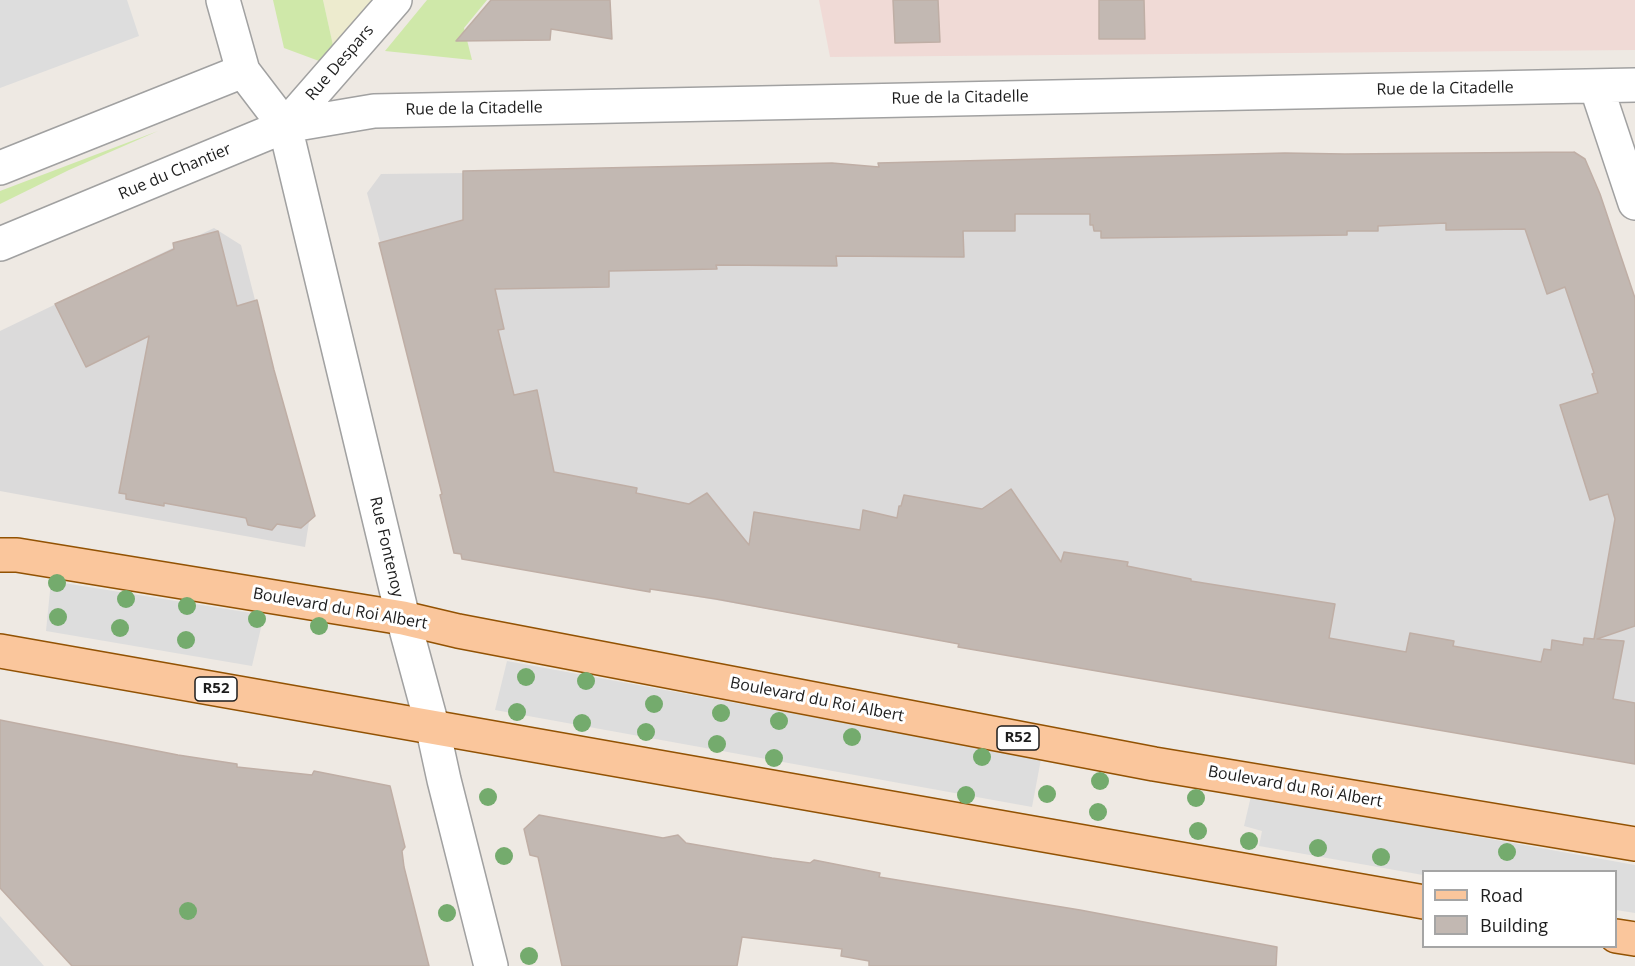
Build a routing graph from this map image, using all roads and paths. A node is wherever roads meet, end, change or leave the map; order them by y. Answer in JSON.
{"nodes":[{"id":1,"x":224,"y":0,"type":"edge"},
{"id":2,"x":395,"y":0,"type":"edge"},
{"id":3,"x":243,"y":71,"type":"junction"},
{"id":4,"x":1635,"y":85,"type":"edge"},
{"id":5,"x":1596,"y":86,"type":"junction"},
{"id":6,"x":285,"y":126,"type":"junction"},
{"id":7,"x":0,"y":168,"type":"edge"},
{"id":8,"x":1635,"y":203,"type":"edge"},
{"id":9,"x":0,"y":244,"type":"edge"},
{"id":10,"x":0,"y":555,"type":"edge"},
{"id":11,"x":403,"y":618,"type":"junction"},
{"id":12,"x":0,"y":651,"type":"edge"},
{"id":13,"x":432,"y":725,"type":"junction"},
{"id":14,"x":1635,"y":844,"type":"edge"},
{"id":15,"x":1422,"y":902,"type":"edge"},
{"id":16,"x":1617,"y":936,"type":"edge"},
{"id":17,"x":1635,"y":939,"type":"edge"},
{"id":18,"x":491,"y":966,"type":"edge"}],
"edges":[{"from":1,"to":3,"type":"street"},
{"from":2,"to":6,"type":"street","name":"Rue Despars"},
{"from":3,"to":6,"type":"street"},
{"from":3,"to":7,"type":"street"},
{"from":4,"to":5,"type":"street","name":"Rue de la Citadelle"},
{"from":5,"to":6,"type":"street","name":"Rue de la Citadelle"},
{"from":5,"to":8,"type":"street"},
{"from":6,"to":9,"type":"street","name":"Rue du Chantier"},
{"from":6,"to":11,"type":"street","name":"Rue Fontenoy"},
{"from":10,"to":11,"type":"main road","name":"Boulevard du Roi Albert","number":"R52"},
{"from":11,"to":13,"type":"street","name":"Rue Fontenoy"},
{"from":11,"to":14,"type":"main road","name":"Boulevard du Roi Albert","number":"R52"},
{"from":12,"to":13,"type":"main road","number":"R52"},
{"from":13,"to":15,"type":"main road","number":"R52"},
{"from":13,"to":18,"type":"street","name":"Rue Fontenoy"},
{"from":16,"to":17,"type":"main road"}]}
